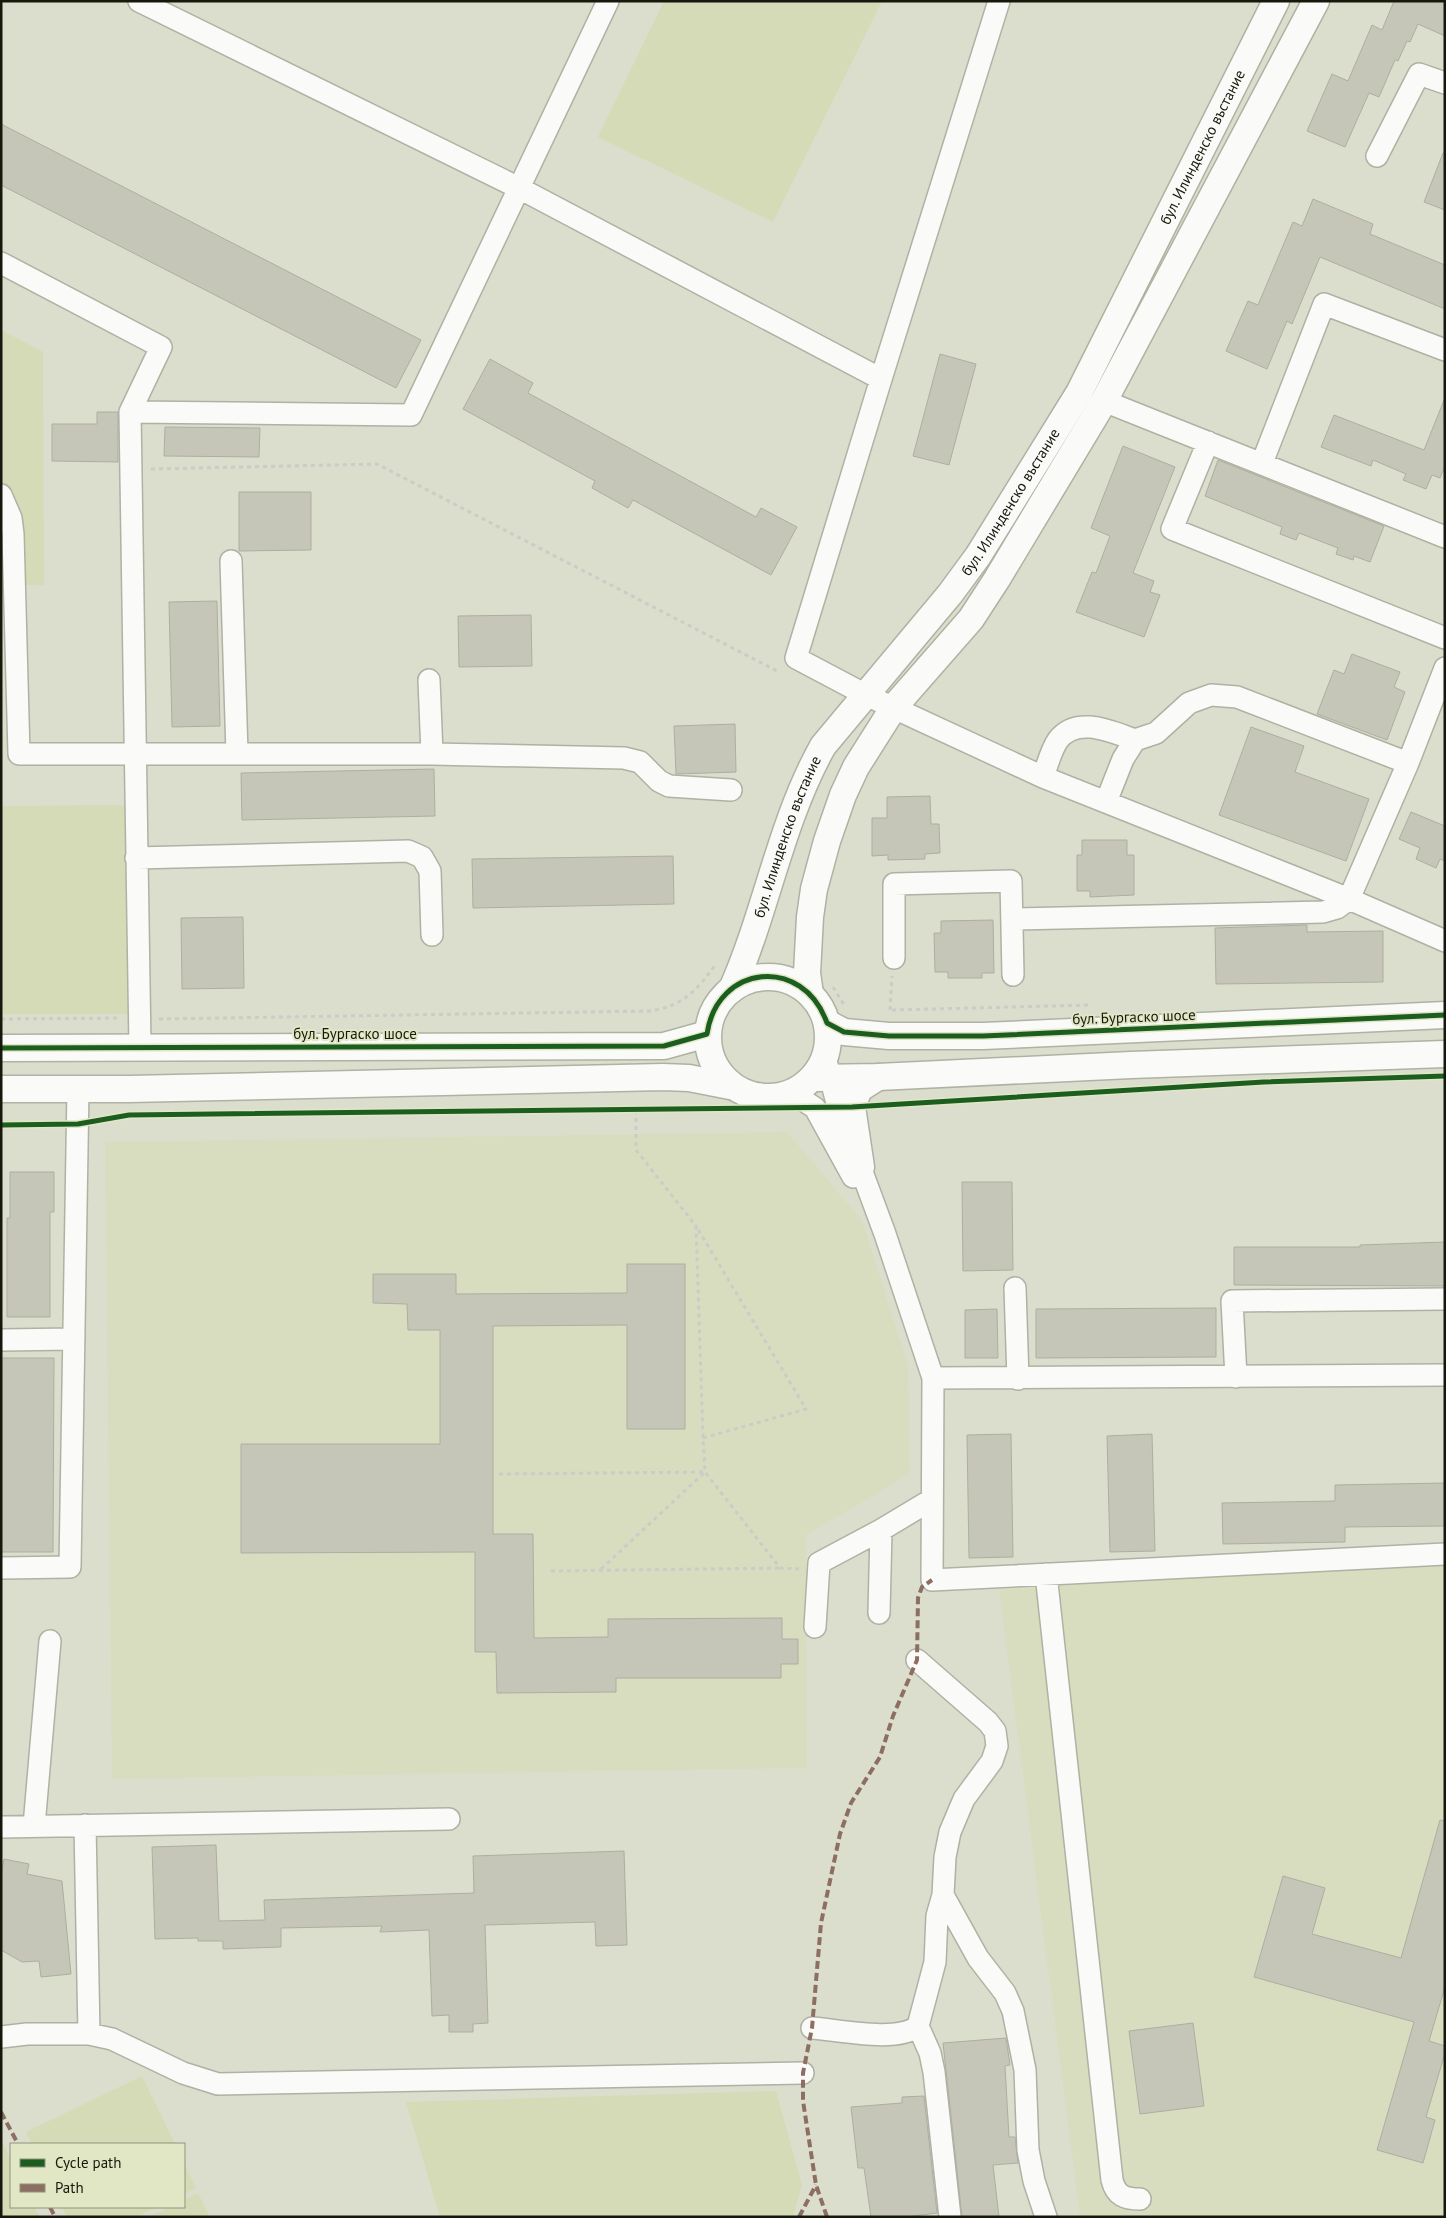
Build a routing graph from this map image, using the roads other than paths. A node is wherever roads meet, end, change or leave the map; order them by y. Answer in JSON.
{"nodes":[{"id":1,"x":139,"y":1,"type":"edge"},
{"id":2,"x":608,"y":1,"type":"edge"},
{"id":3,"x":999,"y":1,"type":"edge"},
{"id":4,"x":1276,"y":1,"type":"edge"},
{"id":5,"x":1316,"y":1,"type":"edge"},
{"id":6,"x":1445,"y":83,"type":"edge"},
{"id":7,"x":1378,"y":156,"type":"dead end"},
{"id":8,"x":519,"y":188,"type":"junction"},
{"id":9,"x":1,"y":263,"type":"edge"},
{"id":10,"x":1445,"y":350,"type":"edge"},
{"id":11,"x":881,"y":378,"type":"junction"},
{"id":12,"x":1104,"y":401,"type":"junction"},
{"id":13,"x":130,"y":412,"type":"junction"},
{"id":14,"x":1208,"y":442,"type":"junction"},
{"id":15,"x":1262,"y":463,"type":"junction"},
{"id":16,"x":1,"y":495,"type":"edge"},
{"id":17,"x":1445,"y":537,"type":"edge"},
{"id":18,"x":231,"y":561,"type":"dead end"},
{"id":19,"x":1445,"y":638,"type":"edge"},
{"id":20,"x":1445,"y":668,"type":"edge"},
{"id":21,"x":429,"y":680,"type":"dead end"},
{"id":22,"x":866,"y":696,"type":"junction"},
{"id":23,"x":894,"y":707,"type":"junction"},
{"id":24,"x":1135,"y":740,"type":"junction"},
{"id":25,"x":237,"y":753,"type":"junction"},
{"id":26,"x":134,"y":754,"type":"junction"},
{"id":27,"x":432,"y":754,"type":"junction"},
{"id":28,"x":1408,"y":763,"type":"junction"},
{"id":29,"x":1043,"y":777,"type":"junction"},
{"id":30,"x":731,"y":790,"type":"dead end"},
{"id":31,"x":1106,"y":802,"type":"junction"},
{"id":32,"x":136,"y":858,"type":"junction"},
{"id":33,"x":1349,"y":899,"type":"junction"},
{"id":34,"x":1012,"y":919,"type":"junction"},
{"id":35,"x":432,"y":934,"type":"dead end"},
{"id":36,"x":1445,"y":941,"type":"edge"},
{"id":37,"x":894,"y":958,"type":"road end"},
{"id":38,"x":1013,"y":975,"type":"dead end"},
{"id":39,"x":732,"y":989,"type":"junction"},
{"id":40,"x":821,"y":989,"type":"junction"},
{"id":41,"x":1445,"y":1015,"type":"edge"},
{"id":42,"x":837,"y":1017,"type":"junction"},
{"id":43,"x":707,"y":1034,"type":"junction"},
{"id":44,"x":140,"y":1047,"type":"junction"},
{"id":45,"x":1,"y":1048,"type":"edge"},
{"id":46,"x":1445,"y":1054,"type":"edge"},
{"id":47,"x":824,"y":1071,"type":"junction"},
{"id":48,"x":878,"y":1077,"type":"junction"},
{"id":49,"x":730,"y":1086,"type":"junction"},
{"id":50,"x":1,"y":1089,"type":"edge"},
{"id":51,"x":78,"y":1089,"type":"junction"},
{"id":52,"x":792,"y":1093,"type":"junction"},
{"id":53,"x":862,"y":1167,"type":"junction"},
{"id":54,"x":885,"y":1234,"type":"junction"},
{"id":55,"x":1016,"y":1288,"type":"dead end"},
{"id":56,"x":1445,"y":1299,"type":"edge"},
{"id":57,"x":74,"y":1338,"type":"junction"},
{"id":58,"x":1,"y":1340,"type":"edge"},
{"id":59,"x":1445,"y":1375,"type":"edge"},
{"id":60,"x":1236,"y":1377,"type":"junction"},
{"id":61,"x":934,"y":1378,"type":"junction"},
{"id":62,"x":1018,"y":1379,"type":"junction"},
{"id":63,"x":932,"y":1500,"type":"junction"},
{"id":64,"x":881,"y":1530,"type":"junction"},
{"id":65,"x":1445,"y":1554,"type":"edge"},
{"id":66,"x":1,"y":1568,"type":"edge"},
{"id":67,"x":1046,"y":1574,"type":"junction"},
{"id":68,"x":879,"y":1613,"type":"dead end"},
{"id":69,"x":815,"y":1626,"type":"dead end"},
{"id":70,"x":50,"y":1641,"type":"dead end"},
{"id":71,"x":917,"y":1660,"type":"dead end"},
{"id":72,"x":449,"y":1819,"type":"dead end"},
{"id":73,"x":85,"y":1825,"type":"junction"},
{"id":74,"x":34,"y":1826,"type":"junction"},
{"id":75,"x":1,"y":1827,"type":"edge"},
{"id":76,"x":943,"y":1895,"type":"junction"},
{"id":77,"x":918,"y":2026,"type":"junction"},
{"id":78,"x":812,"y":2028,"type":"dead end"},
{"id":79,"x":88,"y":2034,"type":"junction"},
{"id":80,"x":1,"y":2037,"type":"edge"},
{"id":81,"x":803,"y":2073,"type":"dead end"},
{"id":82,"x":1140,"y":2199,"type":"dead end"},
{"id":83,"x":950,"y":2217,"type":"edge"},
{"id":84,"x":1046,"y":2217,"type":"edge"}],
"edges":[{"from":1,"to":8,"type":"street"},
{"from":2,"to":8,"type":"street"},
{"from":3,"to":11,"type":"street"},
{"from":4,"to":22,"type":"main road","name":"бул. Илинденско въстание"},
{"from":5,"to":12,"type":"main road","name":"бул. Илинденско въстание"},
{"from":6,"to":7,"type":"street"},
{"from":8,"to":11,"type":"street"},
{"from":8,"to":13,"type":"street"},
{"from":9,"to":13,"type":"street"},
{"from":10,"to":15,"type":"street"},
{"from":11,"to":22,"type":"street"},
{"from":12,"to":14,"type":"street"},
{"from":12,"to":23,"type":"main road","name":"бул. Илинденско въстание"},
{"from":13,"to":26,"type":"street"},
{"from":14,"to":15,"type":"street"},
{"from":14,"to":19,"type":"street"},
{"from":15,"to":17,"type":"street"},
{"from":16,"to":26,"type":"street"},
{"from":18,"to":25,"type":"street"},
{"from":20,"to":28,"type":"street"},
{"from":21,"to":27,"type":"street"},
{"from":22,"to":23,"type":"street"},
{"from":22,"to":39,"type":"main road","name":"бул. Илинденско въстание"},
{"from":23,"to":29,"type":"street"},
{"from":23,"to":40,"type":"main road","name":"бул. Илинденско въстание"},
{"from":24,"to":28,"type":"street"},
{"from":24,"to":29,"type":"street"},
{"from":24,"to":31,"type":"street"},
{"from":25,"to":26,"type":"street"},
{"from":25,"to":27,"type":"street"},
{"from":26,"to":32,"type":"street"},
{"from":27,"to":30,"type":"street"},
{"from":28,"to":33,"type":"street"},
{"from":29,"to":31,"type":"street"},
{"from":31,"to":33,"type":"street"},
{"from":32,"to":35,"type":"street"},
{"from":32,"to":44,"type":"street"},
{"from":33,"to":34,"type":"street"},
{"from":33,"to":36,"type":"street"},
{"from":34,"to":37,"type":"street"},
{"from":34,"to":38,"type":"street"},
{"from":39,"to":40,"type":"main road"},
{"from":39,"to":43,"type":"main road"},
{"from":40,"to":42,"type":"main road"},
{"from":41,"to":42,"type":"main road","name":"бул. Бургаско шосе"},
{"from":42,"to":47,"type":"main road"},
{"from":43,"to":44,"type":"main road","name":"бул. Бургаско шосе"},
{"from":43,"to":49,"type":"main road"},
{"from":44,"to":45,"type":"main road","name":"бул. Бургаско шосе"},
{"from":46,"to":48,"type":"main road"},
{"from":47,"to":48,"type":"main road"},
{"from":47,"to":52,"type":"main road"},
{"from":47,"to":53,"type":"street"},
{"from":48,"to":53,"type":"main road"},
{"from":49,"to":51,"type":"main road"},
{"from":49,"to":52,"type":"main road"},
{"from":50,"to":51,"type":"main road"},
{"from":51,"to":57,"type":"street"},
{"from":52,"to":54,"type":"street"},
{"from":53,"to":54,"type":"street"},
{"from":54,"to":61,"type":"street"},
{"from":55,"to":62,"type":"street"},
{"from":56,"to":60,"type":"street"},
{"from":57,"to":58,"type":"street"},
{"from":57,"to":66,"type":"street"},
{"from":59,"to":60,"type":"street"},
{"from":60,"to":62,"type":"street"},
{"from":61,"to":62,"type":"street"},
{"from":61,"to":63,"type":"street"},
{"from":63,"to":64,"type":"street"},
{"from":63,"to":67,"type":"street"},
{"from":64,"to":68,"type":"street"},
{"from":64,"to":69,"type":"street"},
{"from":65,"to":67,"type":"street"},
{"from":67,"to":82,"type":"street"},
{"from":70,"to":74,"type":"street"},
{"from":71,"to":76,"type":"street"},
{"from":72,"to":73,"type":"street"},
{"from":73,"to":74,"type":"street"},
{"from":73,"to":79,"type":"street"},
{"from":74,"to":75,"type":"street"},
{"from":76,"to":77,"type":"street"},
{"from":76,"to":84,"type":"street"},
{"from":77,"to":78,"type":"street"},
{"from":77,"to":83,"type":"street"},
{"from":79,"to":80,"type":"street"},
{"from":79,"to":81,"type":"street"}]}
